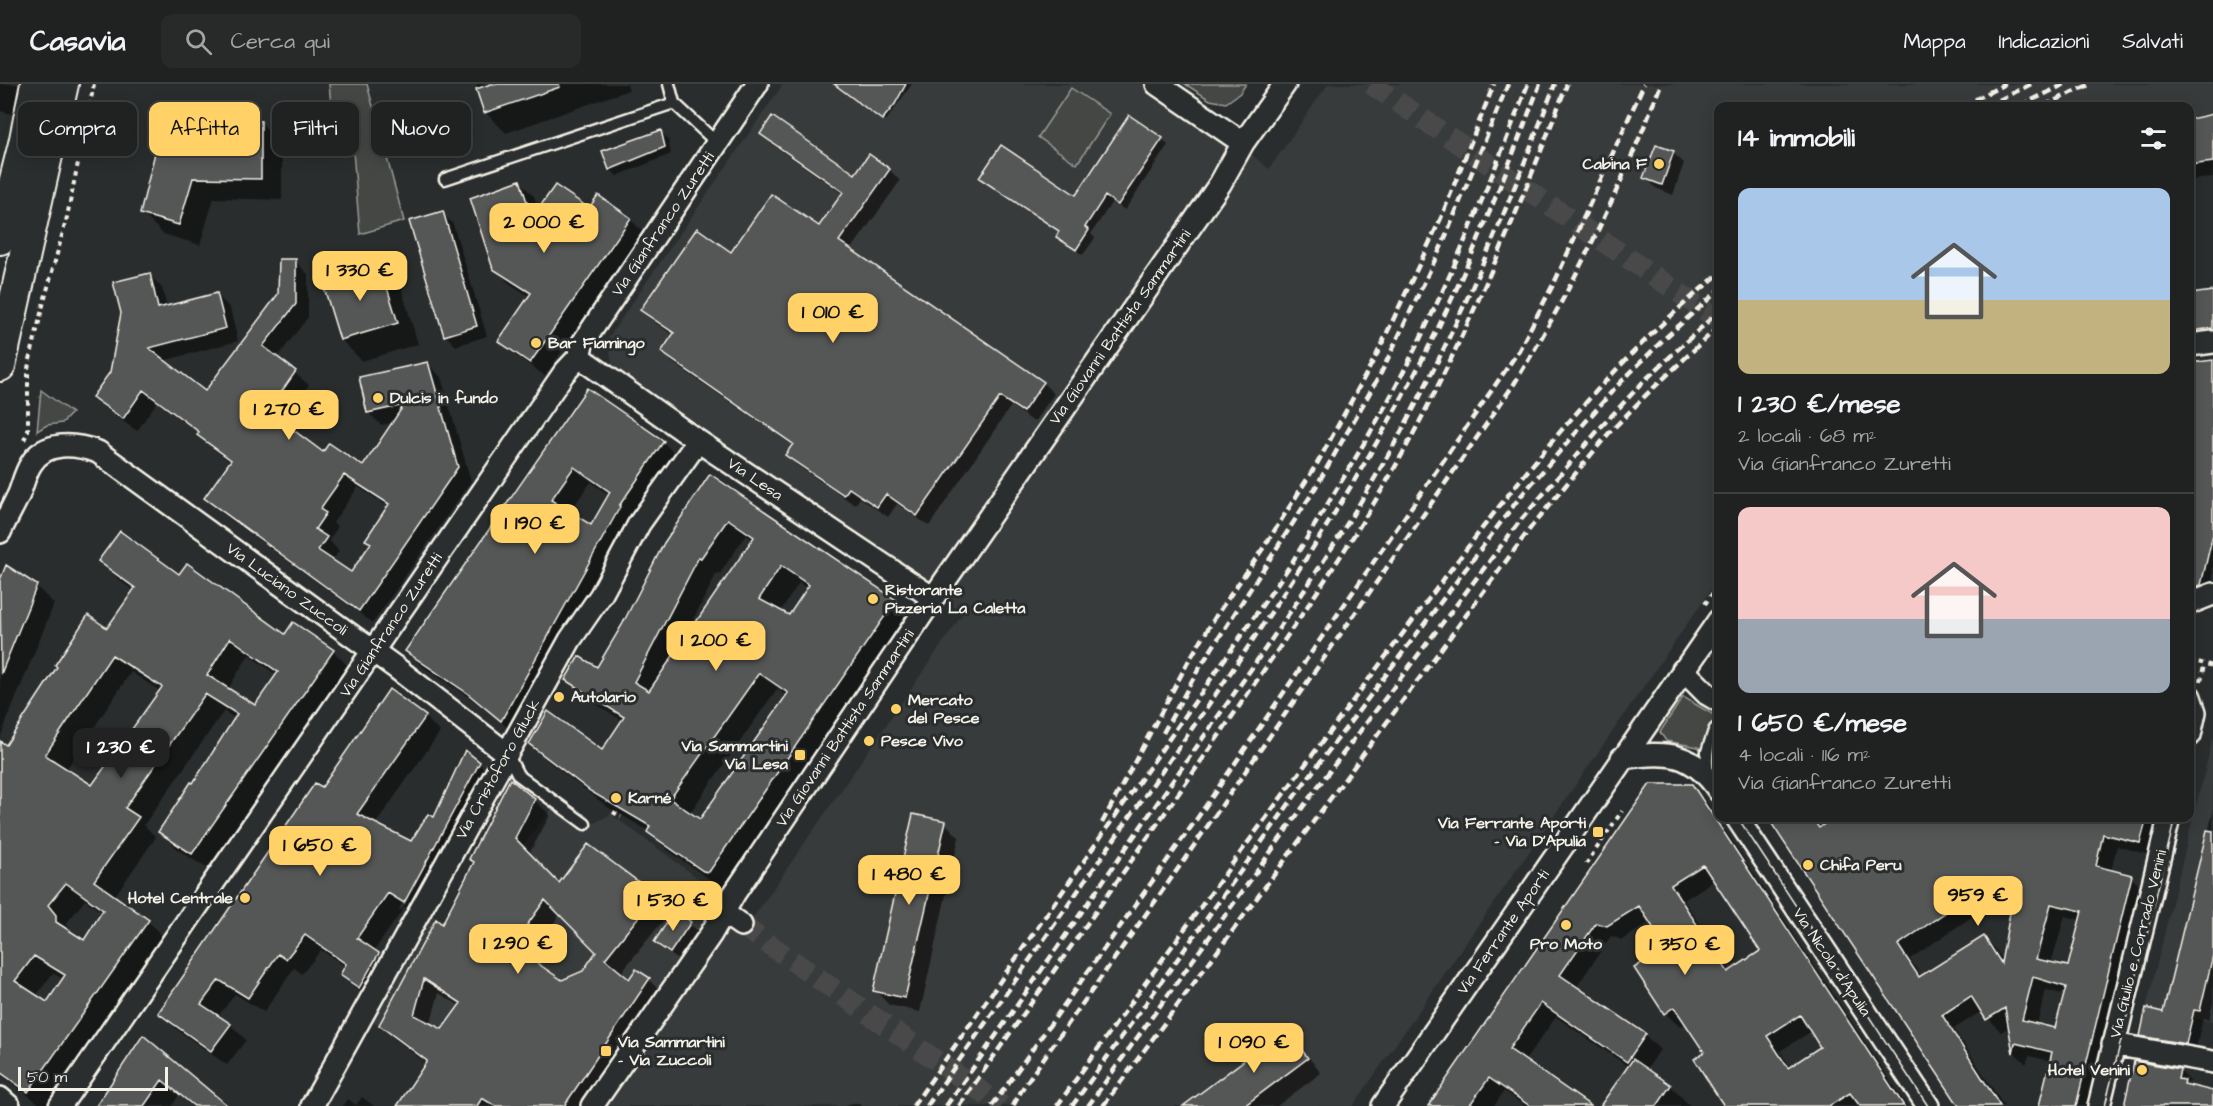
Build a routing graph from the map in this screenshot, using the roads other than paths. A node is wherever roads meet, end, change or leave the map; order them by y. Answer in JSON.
{"nodes":[{"id":1,"x":36,"y":84,"type":"edge"},
{"id":2,"x":63,"y":84,"type":"edge"},
{"id":3,"x":669,"y":84,"type":"edge"},
{"id":4,"x":757,"y":84,"type":"edge"},
{"id":5,"x":1157,"y":84,"type":"edge"},
{"id":6,"x":1284,"y":84,"type":"edge"},
{"id":7,"x":674,"y":103,"type":"junction"},
{"id":8,"x":717,"y":143,"type":"junction"},
{"id":9,"x":1243,"y":143,"type":"junction"},
{"id":10,"x":445,"y":179,"type":"dead end"},
{"id":11,"x":0,"y":239,"type":"edge"},
{"id":12,"x":2213,"y":342,"type":"edge"},
{"id":13,"x":2194,"y":344,"type":"edge"},
{"id":14,"x":579,"y":357,"type":"junction"},
{"id":15,"x":0,"y":366,"type":"edge"},
{"id":16,"x":698,"y":441,"type":"junction"},
{"id":17,"x":0,"y":531,"type":"edge"},
{"id":18,"x":933,"y":598,"type":"junction"},
{"id":19,"x":1714,"y":627,"type":"edge"},
{"id":20,"x":372,"y":651,"type":"junction"},
{"id":21,"x":1683,"y":670,"type":"junction"},
{"id":22,"x":1714,"y":698,"type":"edge"},
{"id":23,"x":1714,"y":748,"type":"edge"},
{"id":24,"x":506,"y":753,"type":"junction"},
{"id":25,"x":1623,"y":758,"type":"junction"},
{"id":26,"x":1714,"y":767,"type":"edge"},
{"id":27,"x":1714,"y":784,"type":"edge"},
{"id":28,"x":1740,"y":822,"type":"edge"},
{"id":29,"x":2168,"y":822,"type":"edge"},
{"id":30,"x":585,"y":824,"type":"dead end"},
{"id":31,"x":724,"y":913,"type":"junction"},
{"id":32,"x":741,"y":925,"type":"tunnel mouth"},
{"id":33,"x":2113,"y":1044,"type":"junction"},
{"id":34,"x":2213,"y":1062,"type":"edge"},
{"id":35,"x":0,"y":1098,"type":"edge"},
{"id":36,"x":9,"y":1106,"type":"edge"},
{"id":37,"x":60,"y":1106,"type":"edge"},
{"id":38,"x":312,"y":1106,"type":"edge"},
{"id":39,"x":592,"y":1106,"type":"edge"},
{"id":40,"x":1383,"y":1106,"type":"edge"},
{"id":41,"x":1928,"y":1106,"type":"edge"},
{"id":42,"x":2099,"y":1106,"type":"edge"}],
"edges":[{"from":1,"to":11,"type":"street"},
{"from":2,"to":15,"type":"street"},
{"from":3,"to":7,"type":"lane"},
{"from":4,"to":8,"type":"street","name":"Via Gianfranco Zuretti"},
{"from":5,"to":9,"type":"street"},
{"from":6,"to":9,"type":"street","name":"Via Giovanni Battista Sammartini"},
{"from":7,"to":8,"type":"lane","name":"Via Gianfranco Zuretti"},
{"from":7,"to":10,"type":"lane"},
{"from":8,"to":14,"type":"street","name":"Via Gianfranco Zuretti"},
{"from":9,"to":18,"type":"street","name":"Via Giovanni Battista Sammartini"},
{"from":12,"to":13,"type":"street"},
{"from":14,"to":16,"type":"street","name":"Via Lesa"},
{"from":14,"to":20,"type":"street","name":"Via Gianfranco Zuretti"},
{"from":16,"to":18,"type":"street","name":"Via Lesa"},
{"from":16,"to":24,"type":"street","name":"Via Cristoforo Gluck"},
{"from":17,"to":20,"type":"street","name":"Via Luciano Zuccoli"},
{"from":18,"to":31,"type":"street","name":"Via Giovanni Battista Sammartini"},
{"from":19,"to":21,"type":"street","name":"Via Ferrante Aporti"},
{"from":20,"to":24,"type":"street","name":"Via Luciano Zuccoli"},
{"from":20,"to":37,"type":"street","name":"Via Gianfranco Zuretti"},
{"from":21,"to":22,"type":"street"},
{"from":21,"to":25,"type":"street","name":"Via Ferrante Aporti"},
{"from":23,"to":26,"type":"street"},
{"from":24,"to":30,"type":"lane","name":"Via Luciano Zuccoli"},
{"from":24,"to":38,"type":"street","name":"Via Cristoforo Gluck"},
{"from":25,"to":27,"type":"street"},
{"from":25,"to":40,"type":"street","name":"Via Ferrante Aporti"},
{"from":28,"to":41,"type":"street","name":"Via Nicola d'Apulia"},
{"from":29,"to":33,"type":"street","name":"Via Giulio e Corrado Venini"},
{"from":31,"to":32,"type":"street"},
{"from":31,"to":39,"type":"street","name":"Via Giovanni Battista Sammartini"},
{"from":33,"to":34,"type":"street"},
{"from":33,"to":42,"type":"street","name":"Via Giulio e Corrado Venini"},
{"from":35,"to":36,"type":"street"}]}
